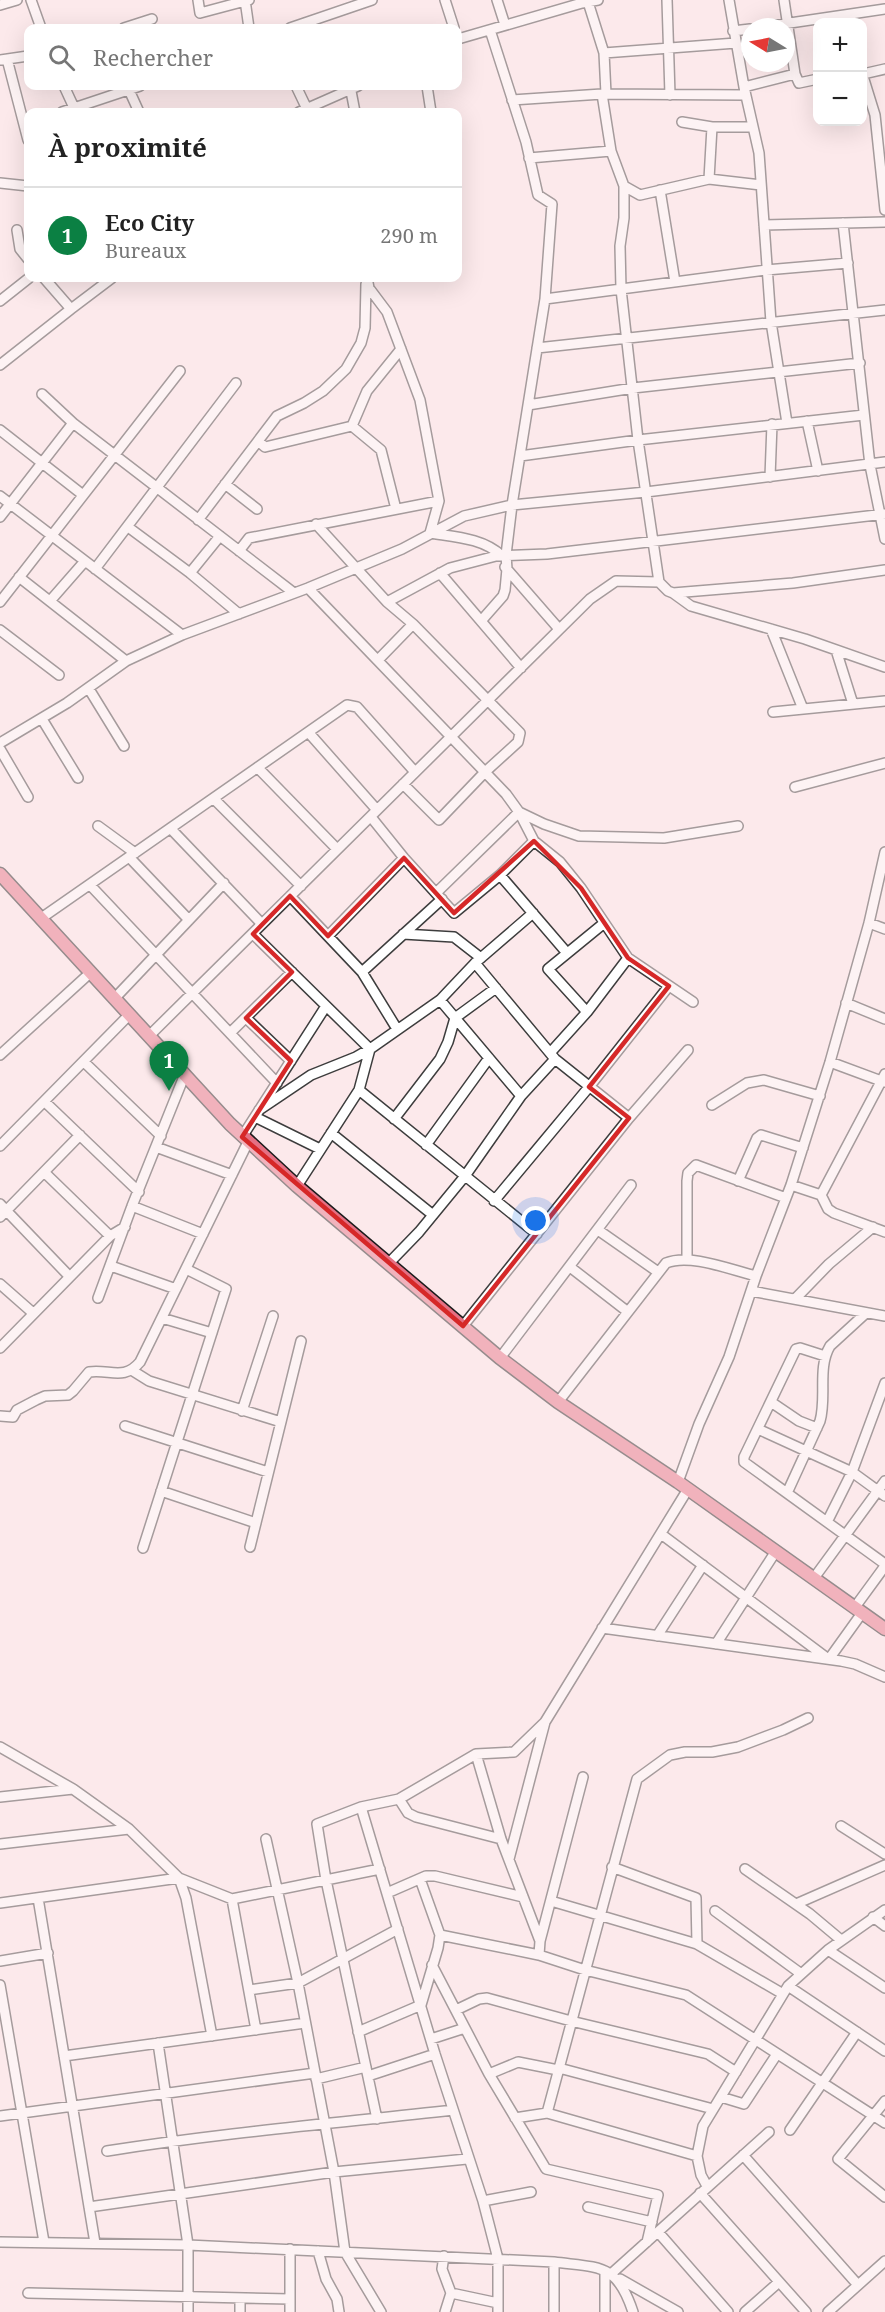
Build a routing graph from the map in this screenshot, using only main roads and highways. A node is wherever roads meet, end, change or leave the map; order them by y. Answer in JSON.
{"nodes":[{"id":1,"x":0,"y":874,"type":"edge"},
{"id":2,"x":885,"y":1629,"type":"edge"}],
"edges":[{"from":1,"to":2,"type":"main road"}]}
